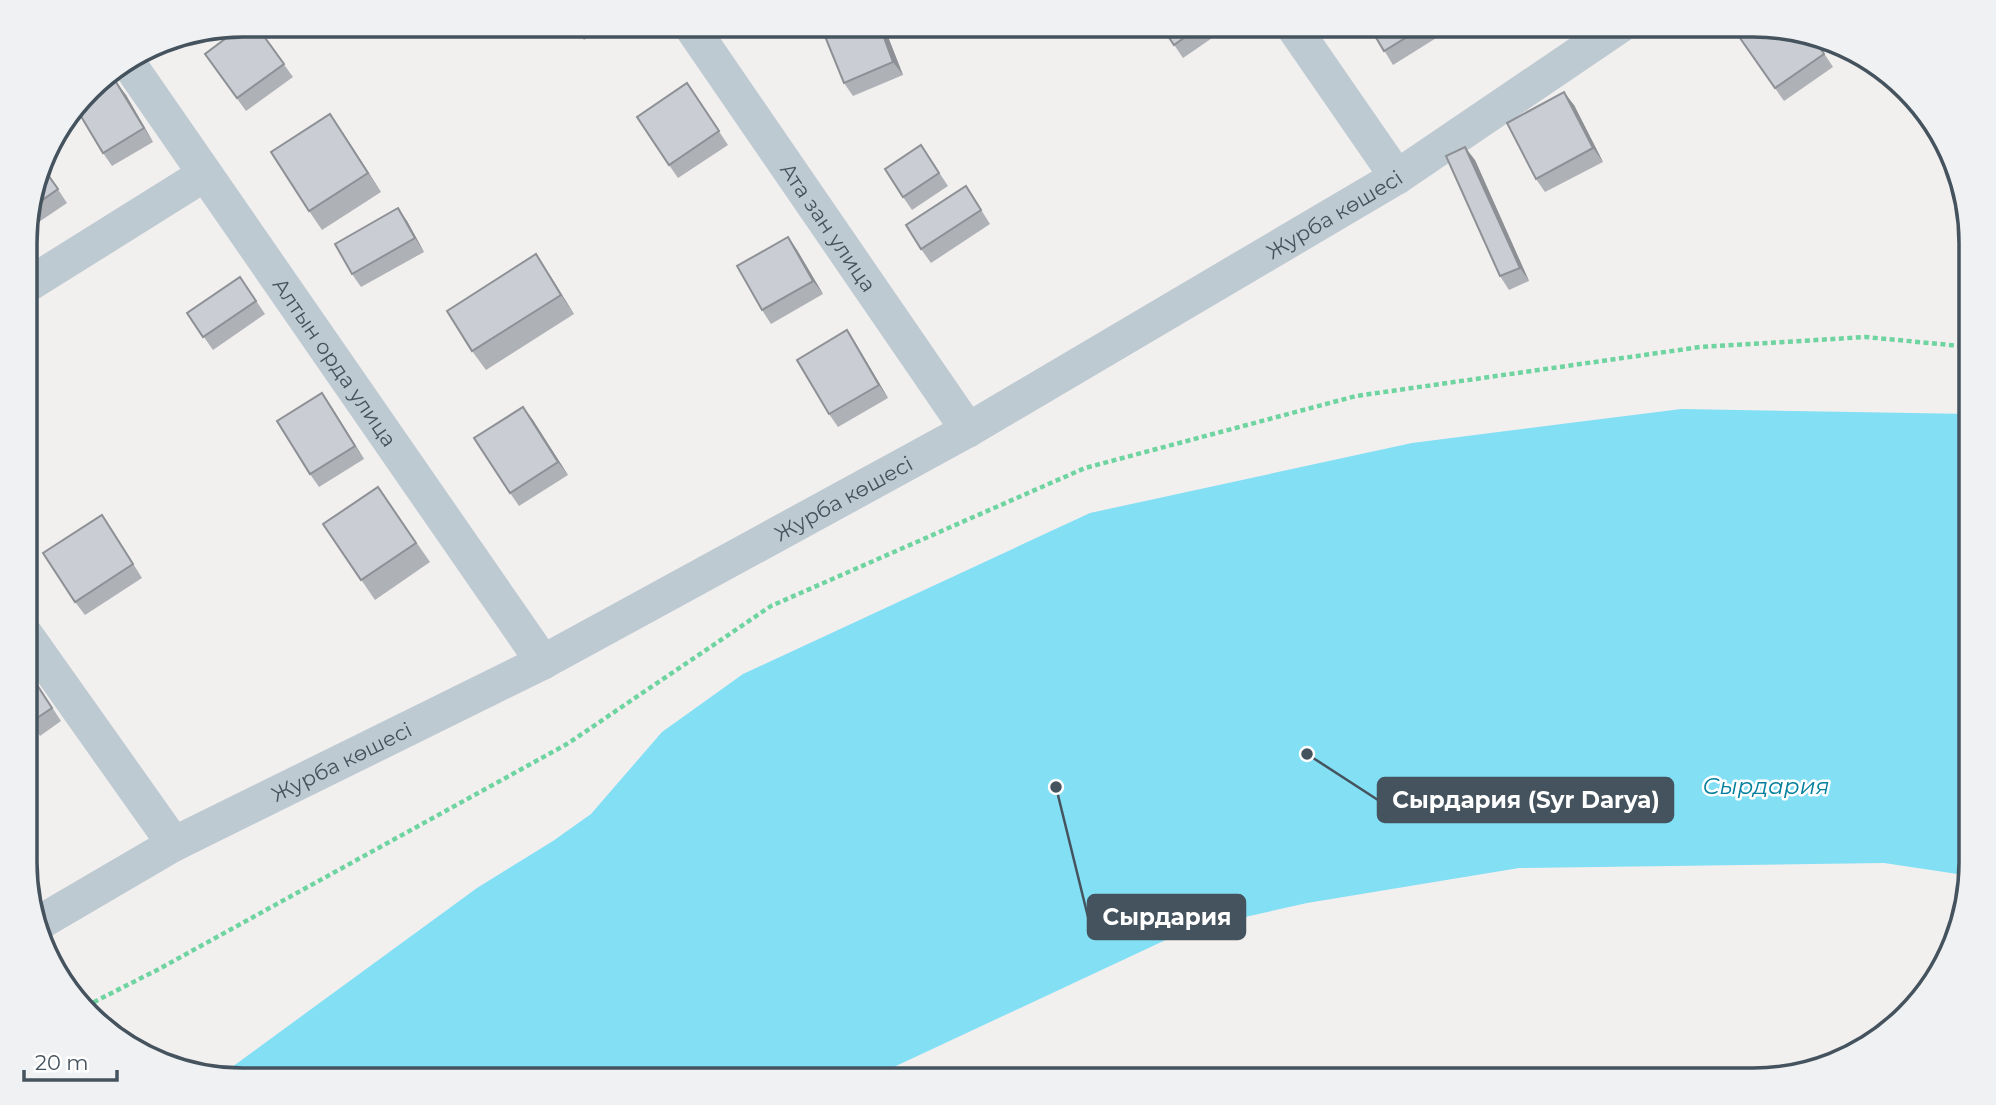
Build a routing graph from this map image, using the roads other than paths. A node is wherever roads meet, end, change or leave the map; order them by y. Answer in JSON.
{"nodes":[{"id":1,"x":699,"y":37,"type":"edge"},
{"id":2,"x":1301,"y":37,"type":"edge"},
{"id":3,"x":1602,"y":37,"type":"edge"},
{"id":4,"x":133,"y":69,"type":"edge"},
{"id":5,"x":205,"y":174,"type":"junction"},
{"id":6,"x":1397,"y":177,"type":"junction"},
{"id":7,"x":37,"y":279,"type":"edge"},
{"id":8,"x":968,"y":430,"type":"junction"},
{"id":9,"x":37,"y":651,"type":"edge"},
{"id":10,"x":543,"y":662,"type":"junction"},
{"id":11,"x":174,"y":844,"type":"junction"},
{"id":12,"x":45,"y":919,"type":"edge"}],
"edges":[{"from":1,"to":8,"type":"street","name":"Ата зан улица"},
{"from":2,"to":6,"type":"street"},
{"from":3,"to":6,"type":"street","name":"Журба көшесі"},
{"from":4,"to":5,"type":"street","name":"Алтын орда улица"},
{"from":5,"to":7,"type":"street"},
{"from":5,"to":10,"type":"street","name":"Алтын орда улица"},
{"from":6,"to":8,"type":"street","name":"Журба көшесі"},
{"from":8,"to":10,"type":"street","name":"Журба көшесі"},
{"from":9,"to":11,"type":"street"},
{"from":10,"to":11,"type":"street","name":"Журба көшесі"},
{"from":11,"to":12,"type":"street","name":"Журба көшесі"}]}
